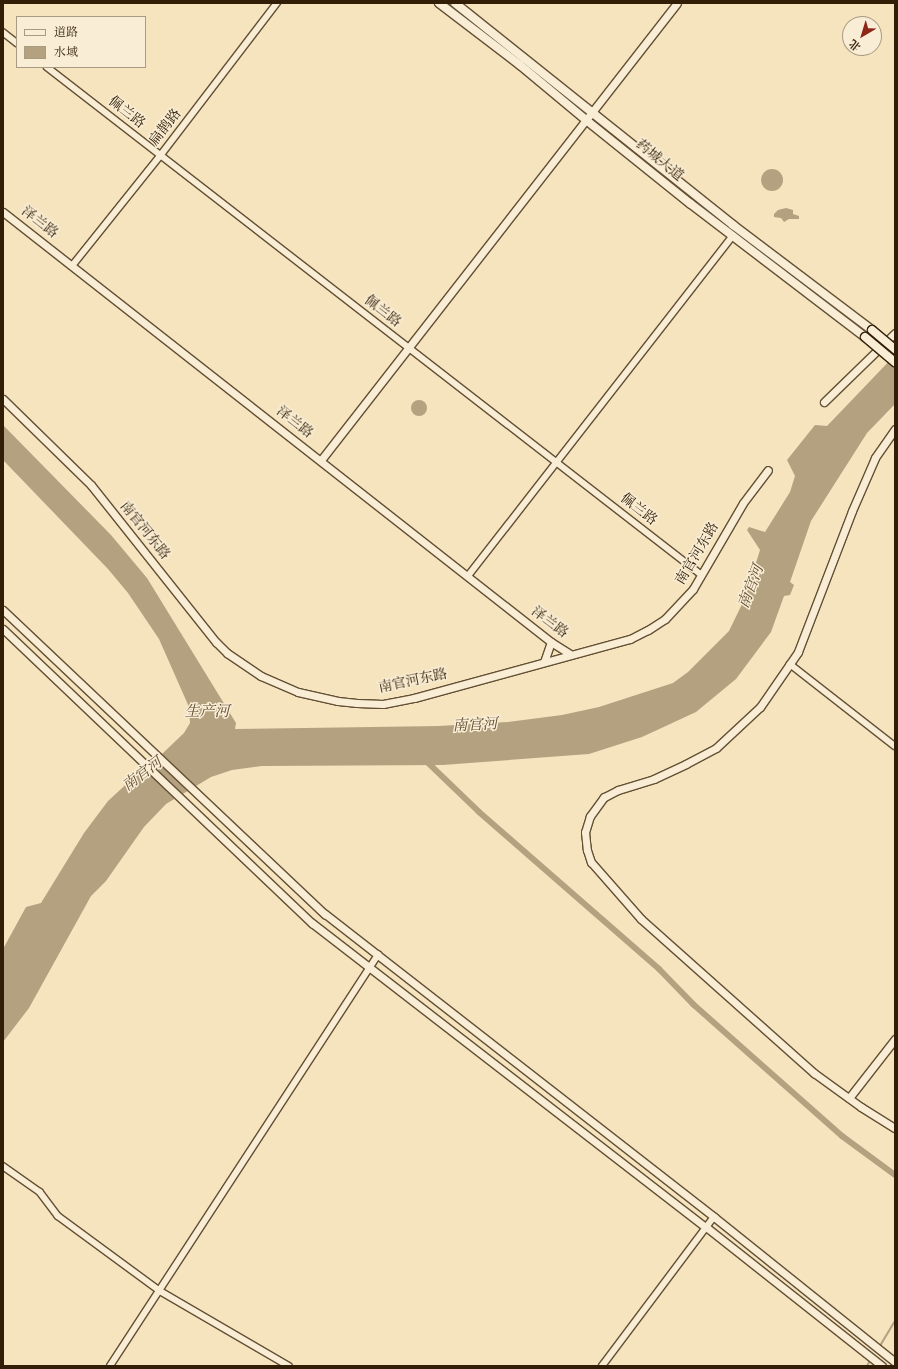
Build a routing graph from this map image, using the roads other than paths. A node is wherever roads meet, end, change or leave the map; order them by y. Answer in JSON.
{"nodes":[{"id":1,"x":277,"y":3,"type":"edge"},
{"id":2,"x":439,"y":3,"type":"edge"},
{"id":3,"x":455,"y":3,"type":"edge"},
{"id":4,"x":677,"y":3,"type":"edge"},
{"id":5,"x":3,"y":32,"type":"edge"},
{"id":6,"x":16,"y":42,"type":"edge"},
{"id":7,"x":48,"y":68,"type":"edge"},
{"id":8,"x":592,"y":112,"type":"junction"},
{"id":9,"x":586,"y":120,"type":"junction"},
{"id":10,"x":160,"y":156,"type":"junction"},
{"id":11,"x":3,"y":212,"type":"edge"},
{"id":12,"x":733,"y":236,"type":"junction"},
{"id":13,"x":72,"y":266,"type":"junction"},
{"id":14,"x":895,"y":333,"type":"edge"},
{"id":15,"x":409,"y":348,"type":"junction"},
{"id":16,"x":895,"y":349,"type":"edge"},
{"id":17,"x":895,"y":362,"type":"edge"},
{"id":18,"x":3,"y":399,"type":"edge"},
{"id":19,"x":824,"y":402,"type":"dead end"},
{"id":20,"x":895,"y":429,"type":"edge"},
{"id":21,"x":320,"y":460,"type":"junction"},
{"id":22,"x":557,"y":463,"type":"junction"},
{"id":23,"x":768,"y":470,"type":"dead end"},
{"id":24,"x":702,"y":575,"type":"junction"},
{"id":25,"x":468,"y":576,"type":"junction"},
{"id":26,"x":3,"y":610,"type":"edge"},
{"id":27,"x":3,"y":629,"type":"edge"},
{"id":28,"x":552,"y":642,"type":"junction"},
{"id":29,"x":570,"y":654,"type":"junction"},
{"id":30,"x":544,"y":662,"type":"junction"},
{"id":31,"x":790,"y":664,"type":"junction"},
{"id":32,"x":895,"y":746,"type":"edge"},
{"id":33,"x":378,"y":954,"type":"junction"},
{"id":34,"x":370,"y":968,"type":"junction"},
{"id":35,"x":895,"y":1039,"type":"edge"},
{"id":36,"x":849,"y":1098,"type":"junction"},
{"id":37,"x":895,"y":1128,"type":"edge"},
{"id":38,"x":3,"y":1166,"type":"edge"},
{"id":39,"x":714,"y":1217,"type":"junction"},
{"id":40,"x":706,"y":1227,"type":"junction"},
{"id":41,"x":159,"y":1290,"type":"junction"},
{"id":42,"x":894,"y":1362,"type":"edge"},
{"id":43,"x":110,"y":1366,"type":"edge"},
{"id":44,"x":289,"y":1366,"type":"edge"},
{"id":45,"x":602,"y":1366,"type":"edge"},
{"id":46,"x":882,"y":1366,"type":"edge"}],
"edges":[{"from":1,"to":10,"type":"street","name":"扁鹊路"},
{"from":2,"to":9,"type":"main road","name":"药城大道"},
{"from":3,"to":8,"type":"main road","name":"药城大道"},
{"from":4,"to":8,"type":"street"},
{"from":5,"to":6,"type":"street"},
{"from":7,"to":10,"type":"street","name":"佩兰路"},
{"from":8,"to":9,"type":"street"},
{"from":8,"to":16,"type":"main road","name":"药城大道","bridge":true},
{"from":9,"to":12,"type":"main road","name":"药城大道"},
{"from":9,"to":15,"type":"street"},
{"from":10,"to":13,"type":"street","name":"扁鹊路"},
{"from":10,"to":15,"type":"street","name":"佩兰路"},
{"from":11,"to":13,"type":"street","name":"泽兰路"},
{"from":12,"to":17,"type":"main road","name":"药城大道","bridge":true},
{"from":12,"to":22,"type":"street"},
{"from":13,"to":21,"type":"street","name":"泽兰路"},
{"from":14,"to":19,"type":"street"},
{"from":15,"to":21,"type":"street"},
{"from":15,"to":22,"type":"street","name":"佩兰路"},
{"from":18,"to":30,"type":"street","name":"南官河东路"},
{"from":20,"to":31,"type":"street"},
{"from":21,"to":25,"type":"street","name":"泽兰路"},
{"from":22,"to":24,"type":"street","name":"佩兰路"},
{"from":22,"to":25,"type":"street"},
{"from":23,"to":24,"type":"street","name":"南官河东路"},
{"from":24,"to":29,"type":"street","name":"南官河东路"},
{"from":25,"to":28,"type":"street","name":"泽兰路"},
{"from":26,"to":33,"type":"street"},
{"from":27,"to":34,"type":"street"},
{"from":28,"to":29,"type":"street","name":"泽兰路"},
{"from":28,"to":30,"type":"street"},
{"from":29,"to":30,"type":"street","name":"南官河东路"},
{"from":31,"to":32,"type":"street"},
{"from":31,"to":36,"type":"street"},
{"from":33,"to":34,"type":"street"},
{"from":33,"to":39,"type":"street"},
{"from":34,"to":40,"type":"street"},
{"from":34,"to":41,"type":"street"},
{"from":35,"to":36,"type":"street"},
{"from":36,"to":37,"type":"street"},
{"from":38,"to":41,"type":"street"},
{"from":39,"to":40,"type":"street"},
{"from":39,"to":42,"type":"street"},
{"from":40,"to":45,"type":"street"},
{"from":40,"to":46,"type":"street"},
{"from":41,"to":43,"type":"street"},
{"from":41,"to":44,"type":"street"}]}
